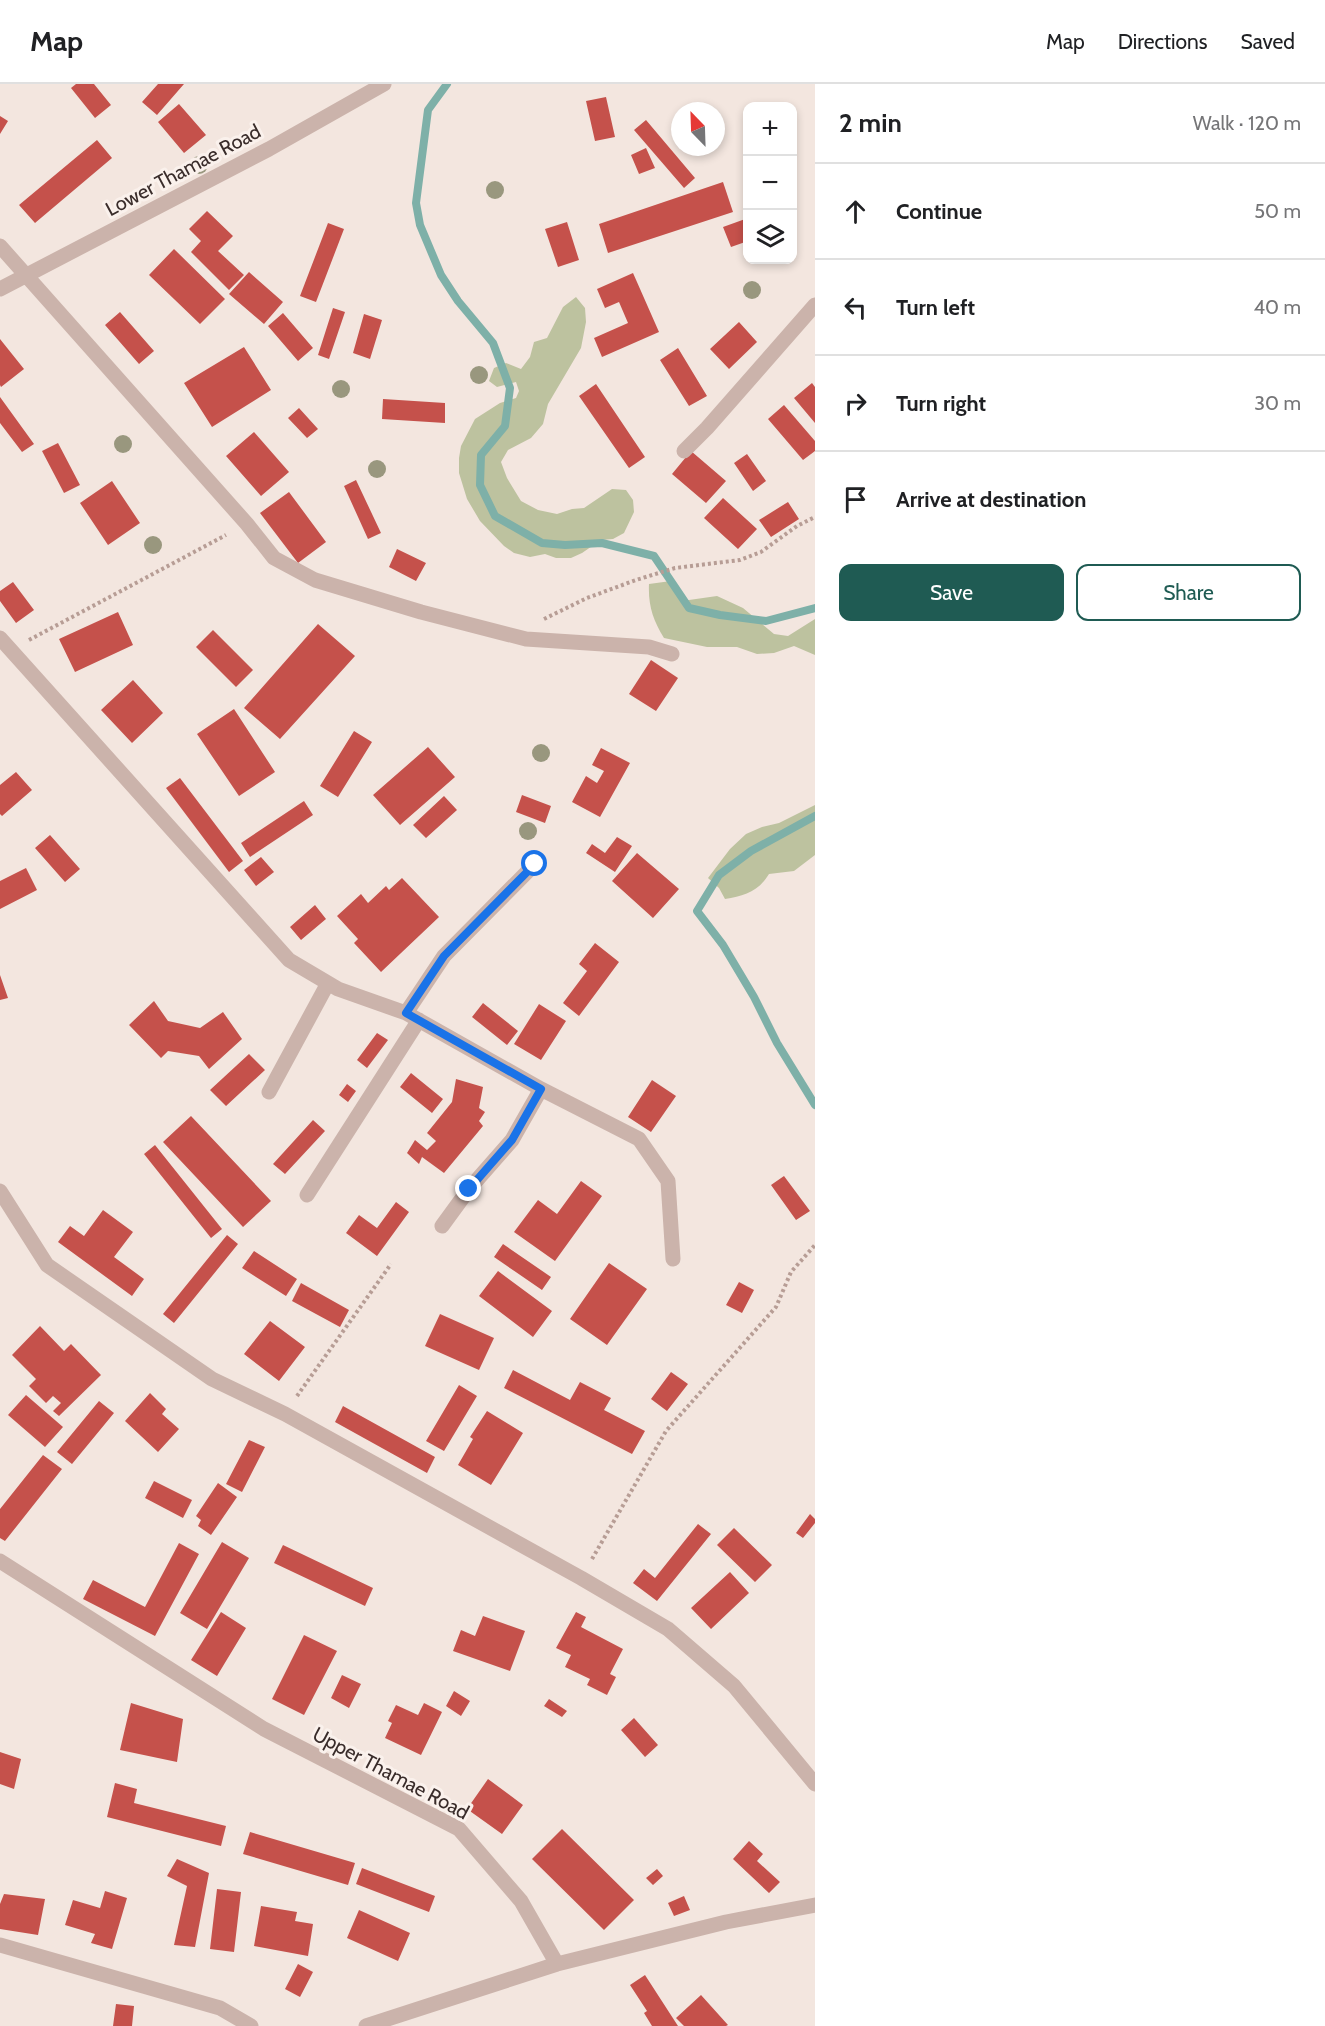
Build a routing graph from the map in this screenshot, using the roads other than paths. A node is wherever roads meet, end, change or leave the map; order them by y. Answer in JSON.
{"nodes":[{"id":1,"x":384,"y":84,"type":"edge"},
{"id":2,"x":0,"y":246,"type":"edge"},
{"id":3,"x":25,"y":276,"type":"junction"},
{"id":4,"x":0,"y":289,"type":"edge"},
{"id":5,"x":815,"y":305,"type":"edge"},
{"id":6,"x":684,"y":451,"type":"dead end"},
{"id":7,"x":3,"y":647,"type":"edge"},
{"id":8,"x":672,"y":654,"type":"dead end"},
{"id":9,"x":535,"y":864,"type":"dead end"},
{"id":10,"x":328,"y":983,"type":"junction"},
{"id":11,"x":412,"y":1017,"type":"junction"},
{"id":12,"x":541,"y":1089,"type":"junction"},
{"id":13,"x":269,"y":1092,"type":"dead end"},
{"id":14,"x":0,"y":1191,"type":"edge"},
{"id":15,"x":307,"y":1195,"type":"dead end"},
{"id":16,"x":442,"y":1226,"type":"dead end"},
{"id":17,"x":673,"y":1259,"type":"dead end"},
{"id":18,"x":0,"y":1561,"type":"edge"},
{"id":19,"x":815,"y":1784,"type":"edge"},
{"id":20,"x":815,"y":1905,"type":"edge"},
{"id":21,"x":0,"y":1945,"type":"edge"},
{"id":22,"x":557,"y":1964,"type":"junction"},
{"id":23,"x":251,"y":2026,"type":"edge"},
{"id":24,"x":366,"y":2026,"type":"edge"}],
"edges":[{"from":1,"to":3,"type":"street","name":"Lower Thamae Road"},
{"from":2,"to":3,"type":"street"},
{"from":3,"to":4,"type":"street","name":"Lower Thamae Road"},
{"from":3,"to":8,"type":"street"},
{"from":5,"to":6,"type":"street"},
{"from":7,"to":10,"type":"street"},
{"from":9,"to":11,"type":"street"},
{"from":10,"to":11,"type":"street"},
{"from":10,"to":13,"type":"street"},
{"from":11,"to":12,"type":"street"},
{"from":11,"to":15,"type":"street"},
{"from":12,"to":16,"type":"street"},
{"from":12,"to":17,"type":"street"},
{"from":14,"to":19,"type":"street"},
{"from":18,"to":22,"type":"street","name":"Upper Thamae Road"},
{"from":20,"to":22,"type":"street"},
{"from":21,"to":23,"type":"street"},
{"from":22,"to":24,"type":"street"}]}
